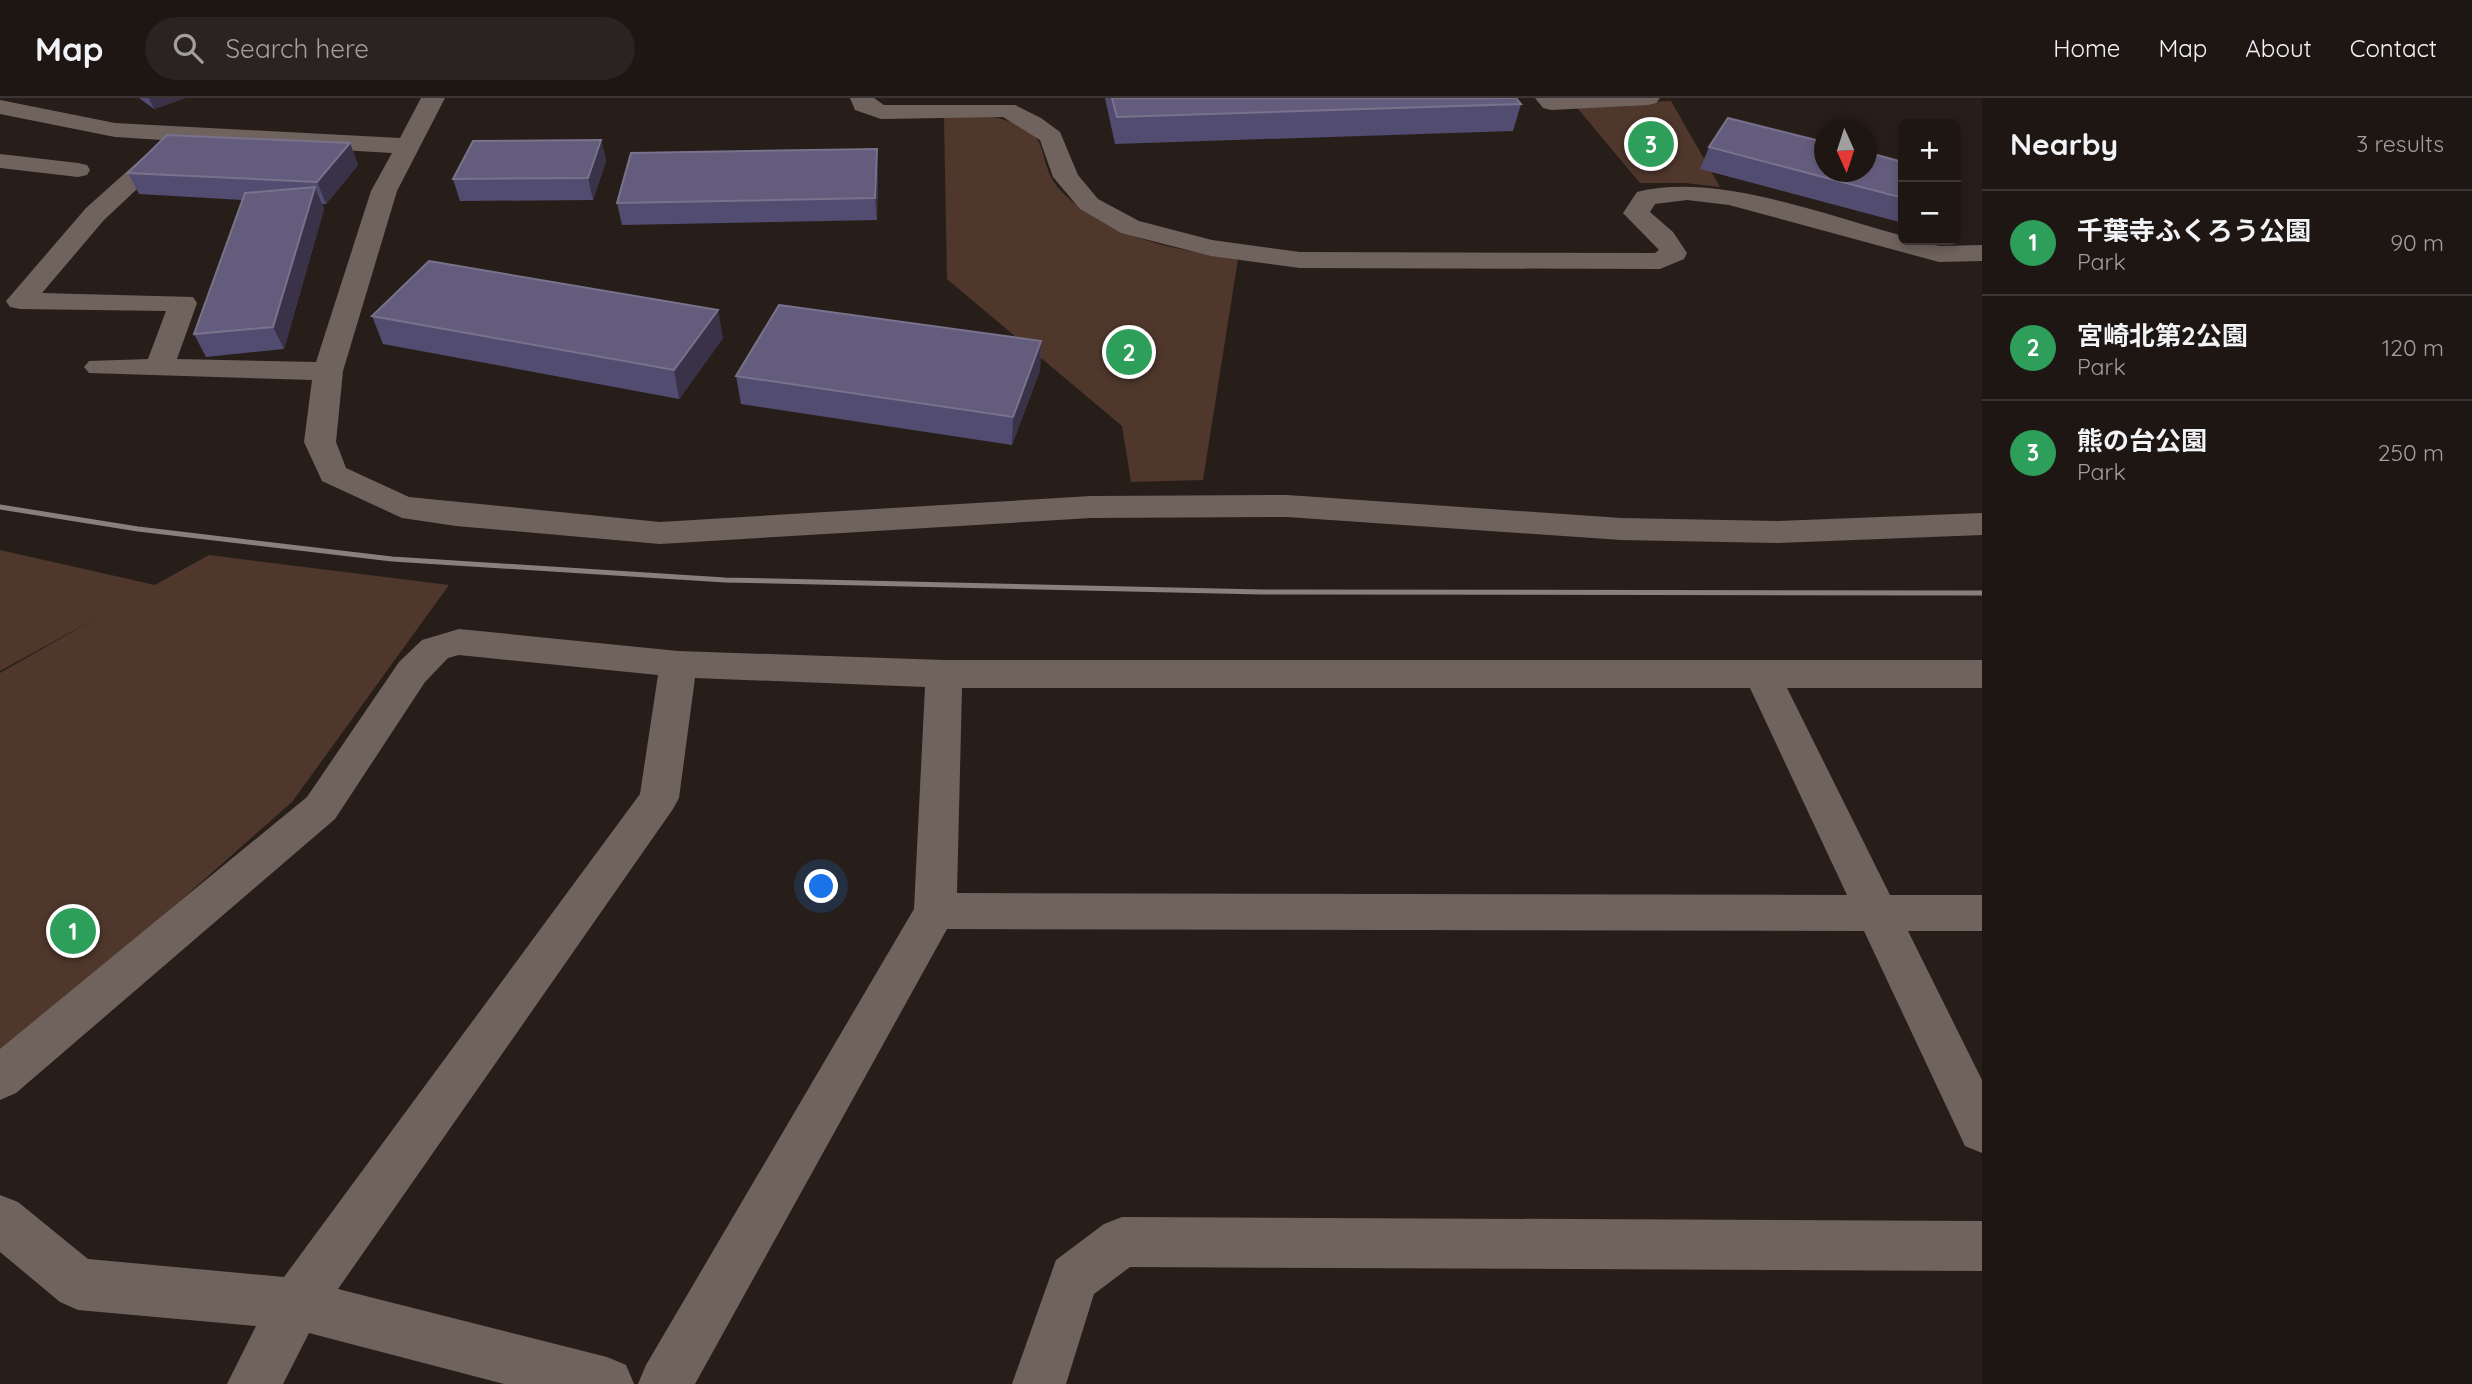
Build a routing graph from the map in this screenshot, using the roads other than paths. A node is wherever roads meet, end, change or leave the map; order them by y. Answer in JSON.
{"nodes":[{"id":1,"x":44,"y":98,"type":"edge"},
{"id":2,"x":433,"y":98,"type":"edge"},
{"id":3,"x":863,"y":98,"type":"edge"},
{"id":4,"x":1547,"y":98,"type":"edge"},
{"id":5,"x":1648,"y":98,"type":"edge"},
{"id":6,"x":5,"y":114,"type":"edge"},
{"id":7,"x":181,"y":135,"type":"junction"},
{"id":8,"x":406,"y":146,"type":"junction"},
{"id":9,"x":0,"y":161,"type":"edge"},
{"id":10,"x":78,"y":170,"type":"dead end"},
{"id":11,"x":1982,"y":253,"type":"edge"},
{"id":12,"x":99,"y":367,"type":"dead end"},
{"id":13,"x":159,"y":368,"type":"junction"},
{"id":14,"x":328,"y":371,"type":"junction"},
{"id":15,"x":1982,"y":524,"type":"edge"},
{"id":16,"x":678,"y":664,"type":"junction"},
{"id":17,"x":944,"y":674,"type":"junction"},
{"id":18,"x":1762,"y":674,"type":"junction"},
{"id":19,"x":1982,"y":674,"type":"edge"},
{"id":20,"x":935,"y":911,"type":"junction"},
{"id":21,"x":1877,"y":913,"type":"junction"},
{"id":22,"x":1982,"y":913,"type":"edge"},
{"id":23,"x":0,"y":1078,"type":"edge"},
{"id":24,"x":1982,"y":1130,"type":"edge"},
{"id":25,"x":0,"y":1220,"type":"edge"},
{"id":26,"x":1982,"y":1246,"type":"edge"},
{"id":27,"x":296,"y":1304,"type":"junction"},
{"id":28,"x":254,"y":1384,"type":"edge"},
{"id":29,"x":607,"y":1384,"type":"edge"},
{"id":30,"x":665,"y":1384,"type":"edge"},
{"id":31,"x":1039,"y":1384,"type":"edge"}],
"edges":[{"from":1,"to":6,"type":"street"},
{"from":2,"to":8,"type":"street"},
{"from":3,"to":11,"type":"street"},
{"from":4,"to":5,"type":"street"},
{"from":6,"to":7,"type":"street"},
{"from":7,"to":8,"type":"street"},
{"from":7,"to":13,"type":"street"},
{"from":8,"to":14,"type":"street"},
{"from":9,"to":10,"type":"street"},
{"from":12,"to":13,"type":"street"},
{"from":13,"to":14,"type":"street"},
{"from":14,"to":15,"type":"street"},
{"from":16,"to":17,"type":"street"},
{"from":16,"to":23,"type":"street"},
{"from":16,"to":27,"type":"street"},
{"from":17,"to":18,"type":"street"},
{"from":17,"to":20,"type":"street"},
{"from":18,"to":19,"type":"street"},
{"from":18,"to":21,"type":"street"},
{"from":20,"to":21,"type":"street"},
{"from":20,"to":30,"type":"street"},
{"from":21,"to":22,"type":"street"},
{"from":21,"to":24,"type":"street"},
{"from":25,"to":27,"type":"street"},
{"from":26,"to":31,"type":"street"},
{"from":27,"to":28,"type":"street"},
{"from":27,"to":29,"type":"street"}]}
